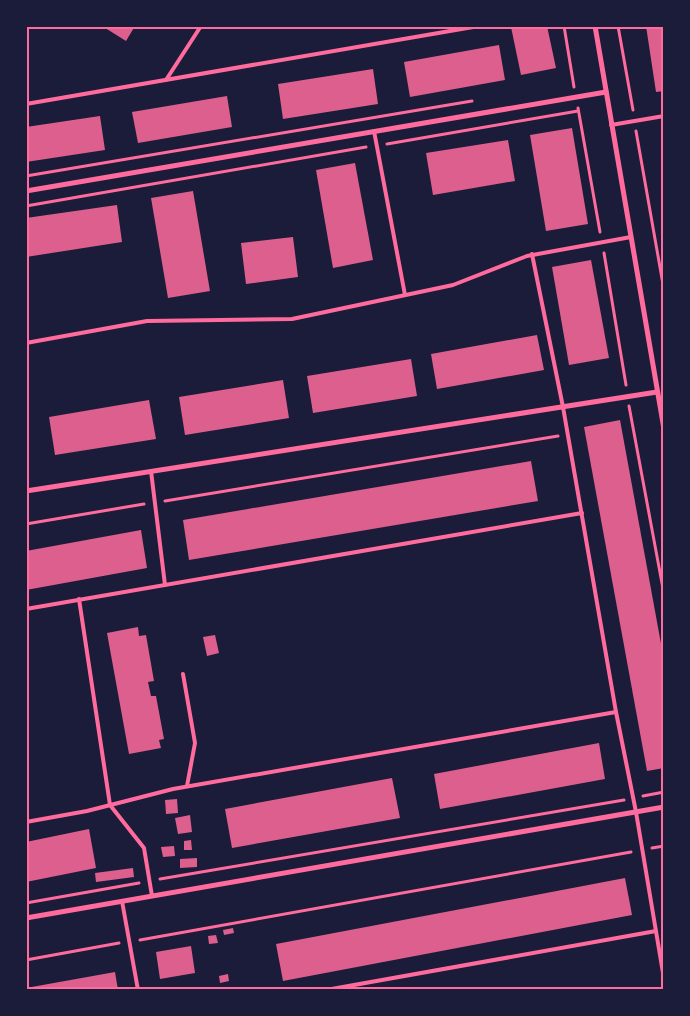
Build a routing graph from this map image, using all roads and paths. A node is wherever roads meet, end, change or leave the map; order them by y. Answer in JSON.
{"nodes":[{"id":1,"x":201,"y":26,"type":"edge"},
{"id":2,"x":479,"y":26,"type":"edge"},
{"id":3,"x":564,"y":26,"type":"edge"},
{"id":4,"x":595,"y":26,"type":"edge"},
{"id":5,"x":618,"y":26,"type":"edge"},
{"id":6,"x":166,"y":80,"type":"junction"},
{"id":7,"x":574,"y":84,"type":"junction"},
{"id":8,"x":564,"y":85,"type":"dead end"},
{"id":9,"x":606,"y":92,"type":"junction"},
{"id":10,"x":576,"y":97,"type":"junction"},
{"id":11,"x":476,"y":100,"type":"dead end"},
{"id":12,"x":26,"y":104,"type":"edge"},
{"id":13,"x":578,"y":111,"type":"junction"},
{"id":14,"x":664,"y":116,"type":"edge"},
{"id":15,"x":635,"y":121,"type":"junction"},
{"id":16,"x":611,"y":125,"type":"junction"},
{"id":17,"x":374,"y":131,"type":"junction"},
{"id":18,"x":377,"y":146,"type":"junction"},
{"id":19,"x":26,"y":176,"type":"edge"},
{"id":20,"x":26,"y":191,"type":"edge"},
{"id":21,"x":26,"y":206,"type":"edge"},
{"id":22,"x":631,"y":237,"type":"junction"},
{"id":23,"x":602,"y":242,"type":"junction"},
{"id":24,"x":532,"y":254,"type":"junction"},
{"id":25,"x":664,"y":290,"type":"edge"},
{"id":26,"x":405,"y":295,"type":"junction"},
{"id":27,"x":26,"y":343,"type":"edge"},
{"id":28,"x":657,"y":392,"type":"junction"},
{"id":29,"x":627,"y":396,"type":"junction"},
{"id":30,"x":563,"y":407,"type":"junction"},
{"id":31,"x":664,"y":429,"type":"edge"},
{"id":32,"x":568,"y":434,"type":"junction"},
{"id":33,"x":151,"y":471,"type":"junction"},
{"id":34,"x":26,"y":490,"type":"edge"},
{"id":35,"x":154,"y":503,"type":"junction"},
{"id":36,"x":582,"y":513,"type":"junction"},
{"id":37,"x":26,"y":524,"type":"edge"},
{"id":38,"x":165,"y":585,"type":"junction"},
{"id":39,"x":664,"y":594,"type":"edge"},
{"id":40,"x":79,"y":599,"type":"junction"},
{"id":41,"x":26,"y":609,"type":"edge"},
{"id":42,"x":183,"y":674,"type":"dead end"},
{"id":43,"x":616,"y":712,"type":"junction"},
{"id":44,"x":187,"y":786,"type":"junction"},
{"id":45,"x":664,"y":792,"type":"edge"},
{"id":46,"x":634,"y":798,"type":"junction"},
{"id":47,"x":110,"y":805,"type":"junction"},
{"id":48,"x":664,"y":807,"type":"edge"},
{"id":49,"x":636,"y":812,"type":"junction"},
{"id":50,"x":26,"y":822,"type":"edge"},
{"id":51,"x":664,"y":846,"type":"edge"},
{"id":52,"x":642,"y":850,"type":"junction"},
{"id":53,"x":149,"y":881,"type":"junction"},
{"id":54,"x":152,"y":896,"type":"junction"},
{"id":55,"x":122,"y":902,"type":"junction"},
{"id":56,"x":26,"y":903,"type":"edge"},
{"id":57,"x":26,"y":918,"type":"edge"},
{"id":58,"x":656,"y":931,"type":"junction"},
{"id":59,"x":130,"y":941,"type":"junction"},
{"id":60,"x":26,"y":960,"type":"edge"},
{"id":61,"x":664,"y":979,"type":"edge"},
{"id":62,"x":138,"y":990,"type":"edge"},
{"id":63,"x":326,"y":990,"type":"edge"}],
"edges":[{"from":1,"to":6,"type":"lane"},
{"from":2,"to":6,"type":"lane"},
{"from":3,"to":7,"type":"path"},
{"from":4,"to":9,"type":"street"},
{"from":5,"to":15,"type":"path"},
{"from":6,"to":12,"type":"lane"},
{"from":7,"to":8,"type":"path"},
{"from":7,"to":10,"type":"path"},
{"from":9,"to":10,"type":"street"},
{"from":9,"to":16,"type":"street"},
{"from":10,"to":13,"type":"path"},
{"from":10,"to":17,"type":"street"},
{"from":11,"to":19,"type":"path"},
{"from":13,"to":18,"type":"path"},
{"from":13,"to":23,"type":"path"},
{"from":14,"to":15,"type":"lane"},
{"from":15,"to":16,"type":"lane"},
{"from":15,"to":25,"type":"path"},
{"from":16,"to":22,"type":"street"},
{"from":17,"to":18,"type":"lane"},
{"from":17,"to":20,"type":"street"},
{"from":18,"to":21,"type":"path"},
{"from":18,"to":26,"type":"lane"},
{"from":22,"to":23,"type":"lane"},
{"from":22,"to":28,"type":"street"},
{"from":23,"to":24,"type":"lane"},
{"from":23,"to":29,"type":"path"},
{"from":24,"to":26,"type":"lane"},
{"from":24,"to":30,"type":"lane"},
{"from":26,"to":27,"type":"lane"},
{"from":28,"to":29,"type":"street"},
{"from":28,"to":31,"type":"street"},
{"from":29,"to":30,"type":"street"},
{"from":29,"to":39,"type":"path"},
{"from":30,"to":32,"type":"lane"},
{"from":30,"to":33,"type":"street"},
{"from":32,"to":35,"type":"path"},
{"from":32,"to":36,"type":"lane"},
{"from":33,"to":34,"type":"street"},
{"from":33,"to":35,"type":"lane"},
{"from":35,"to":37,"type":"path"},
{"from":35,"to":38,"type":"lane"},
{"from":36,"to":38,"type":"lane"},
{"from":36,"to":43,"type":"lane"},
{"from":38,"to":40,"type":"lane"},
{"from":40,"to":41,"type":"lane"},
{"from":40,"to":47,"type":"lane"},
{"from":42,"to":44,"type":"lane"},
{"from":43,"to":44,"type":"lane"},
{"from":43,"to":46,"type":"lane"},
{"from":44,"to":47,"type":"lane"},
{"from":45,"to":46,"type":"path"},
{"from":46,"to":49,"type":"lane"},
{"from":46,"to":53,"type":"path"},
{"from":47,"to":50,"type":"lane"},
{"from":47,"to":53,"type":"lane"},
{"from":48,"to":49,"type":"street"},
{"from":49,"to":52,"type":"lane"},
{"from":49,"to":54,"type":"street"},
{"from":51,"to":52,"type":"path"},
{"from":52,"to":58,"type":"lane"},
{"from":52,"to":59,"type":"path"},
{"from":53,"to":54,"type":"lane"},
{"from":53,"to":56,"type":"path"},
{"from":54,"to":55,"type":"street"},
{"from":55,"to":57,"type":"street"},
{"from":55,"to":59,"type":"lane"},
{"from":58,"to":61,"type":"lane"},
{"from":58,"to":63,"type":"lane"},
{"from":59,"to":60,"type":"path"},
{"from":59,"to":62,"type":"lane"}]}
